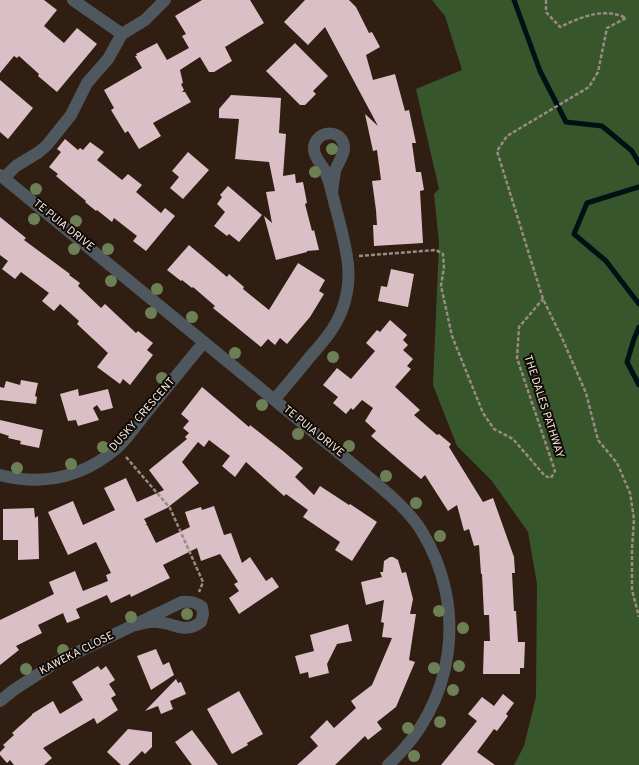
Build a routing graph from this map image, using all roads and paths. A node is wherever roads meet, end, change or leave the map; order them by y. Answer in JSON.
{"nodes":[{"id":1,"x":73,"y":0,"type":"edge"},
{"id":2,"x":165,"y":0,"type":"edge"},
{"id":3,"x":546,"y":0,"type":"edge"},
{"id":4,"x":122,"y":34,"type":"junction"},
{"id":5,"x":2,"y":177,"type":"edge"},
{"id":6,"x":332,"y":192,"type":"dead end"},
{"id":7,"x":347,"y":257,"type":"junction"},
{"id":8,"x":543,"y":299,"type":"junction"},
{"id":9,"x":204,"y":342,"type":"junction"},
{"id":10,"x":274,"y":400,"type":"junction"},
{"id":11,"x":118,"y":447,"type":"junction"},
{"id":12,"x":0,"y":475,"type":"edge"},
{"id":13,"x":196,"y":603,"type":"junction"},
{"id":14,"x":639,"y":617,"type":"edge"},
{"id":15,"x":136,"y":625,"type":"junction"},
{"id":16,"x":0,"y":701,"type":"edge"},
{"id":17,"x":388,"y":765,"type":"edge"}],
"edges":[{"from":1,"to":4,"type":"street"},
{"from":2,"to":4,"type":"street"},
{"from":3,"to":8,"type":"path"},
{"from":4,"to":5,"type":"street"},
{"from":5,"to":9,"type":"street","name":"TE PUIA DRIVE"},
{"from":6,"to":7,"type":"street"},
{"from":7,"to":8,"type":"path","name":"THE DALES PATHWAY"},
{"from":7,"to":10,"type":"street"},
{"from":8,"to":14,"type":"path"},
{"from":9,"to":10,"type":"street","name":"TE PUIA DRIVE"},
{"from":9,"to":11,"type":"street","name":"DUSKY CRESCENT"},
{"from":10,"to":17,"type":"street","name":"TE PUIA DRIVE"},
{"from":11,"to":12,"type":"street","name":"DUSKY CRESCENT"},
{"from":11,"to":13,"type":"path"},
{"from":13,"to":15,"type":"street","name":"KAWEKA CLOSE"},
{"from":13,"to":15,"type":"street","name":"KAWEKA CLOSE"},
{"from":15,"to":16,"type":"street","name":"KAWEKA CLOSE"}]}
